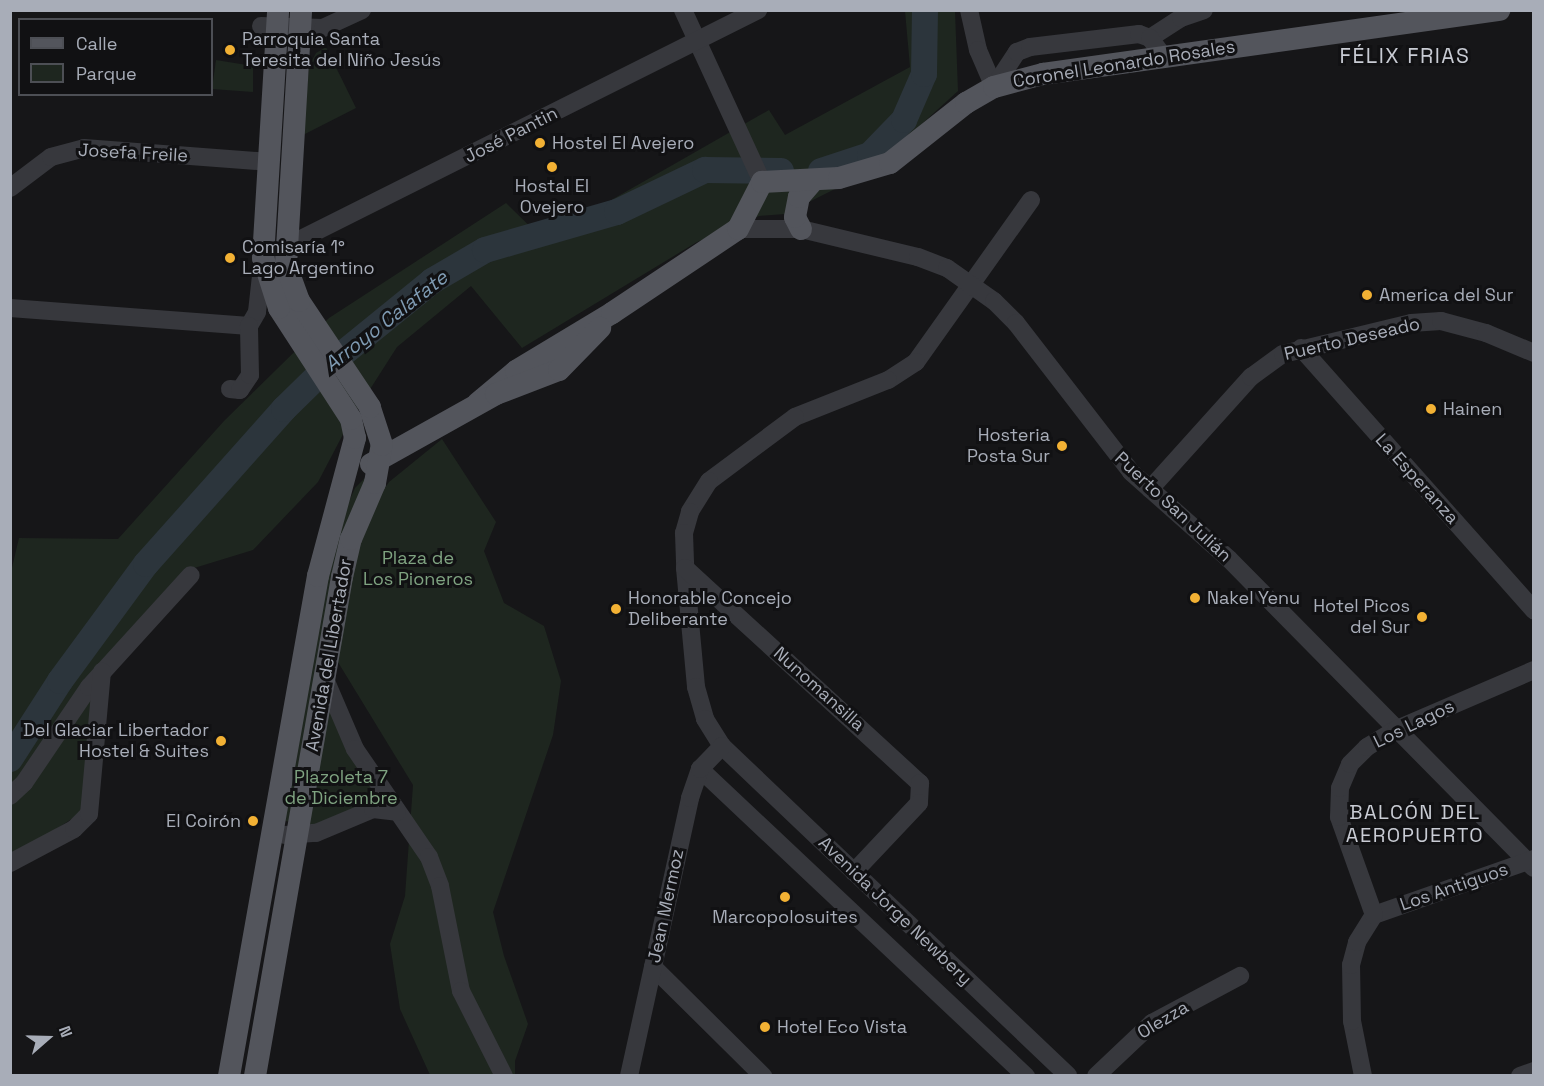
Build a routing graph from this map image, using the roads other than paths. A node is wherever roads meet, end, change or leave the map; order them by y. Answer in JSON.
{"nodes":[{"id":1,"x":362,"y":10,"type":"edge"},
{"id":2,"x":683,"y":10,"type":"edge"},
{"id":3,"x":758,"y":10,"type":"edge"},
{"id":4,"x":969,"y":10,"type":"edge"},
{"id":5,"x":1204,"y":10,"type":"edge"},
{"id":6,"x":1500,"y":10,"type":"edge"},
{"id":7,"x":267,"y":19,"type":"edge"},
{"id":8,"x":300,"y":19,"type":"edge"},
{"id":9,"x":1149,"y":38,"type":"junction"},
{"id":10,"x":698,"y":40,"type":"junction"},
{"id":11,"x":1164,"y":57,"type":"junction"},
{"id":12,"x":994,"y":87,"type":"junction"},
{"id":13,"x":269,"y":162,"type":"junction"},
{"id":14,"x":757,"y":171,"type":"junction"},
{"id":15,"x":813,"y":181,"type":"junction"},
{"id":16,"x":10,"y":188,"type":"edge"},
{"id":17,"x":1031,"y":200,"type":"dead end"},
{"id":18,"x":738,"y":229,"type":"junction"},
{"id":19,"x":801,"y":230,"type":"junction"},
{"id":20,"x":285,"y":249,"type":"junction"},
{"id":21,"x":263,"y":258,"type":"junction"},
{"id":22,"x":971,"y":284,"type":"junction"},
{"id":23,"x":10,"y":308,"type":"edge"},
{"id":24,"x":299,"y":321,"type":"junction"},
{"id":25,"x":249,"y":326,"type":"junction"},
{"id":26,"x":1300,"y":348,"type":"junction"},
{"id":27,"x":1533,"y":353,"type":"edge"},
{"id":28,"x":230,"y":389,"type":"dead end"},
{"id":29,"x":375,"y":416,"type":"junction"},
{"id":30,"x":416,"y":441,"type":"junction"},
{"id":31,"x":380,"y":460,"type":"junction"},
{"id":32,"x":345,"y":476,"type":"junction"},
{"id":33,"x":1150,"y":489,"type":"junction"},
{"id":34,"x":370,"y":497,"type":"junction"},
{"id":35,"x":685,"y":567,"type":"junction"},
{"id":36,"x":191,"y":575,"type":"dead end"},
{"id":37,"x":1533,"y":610,"type":"edge"},
{"id":38,"x":1533,"y":670,"type":"edge"},
{"id":39,"x":102,"y":672,"type":"junction"},
{"id":40,"x":325,"y":677,"type":"junction"},
{"id":41,"x":1397,"y":729,"type":"junction"},
{"id":42,"x":722,"y":747,"type":"junction"},
{"id":43,"x":700,"y":769,"type":"junction"},
{"id":44,"x":10,"y":796,"type":"edge"},
{"id":45,"x":397,"y":812,"type":"junction"},
{"id":46,"x":275,"y":819,"type":"junction"},
{"id":47,"x":296,"y":837,"type":"junction"},
{"id":48,"x":10,"y":863,"type":"edge"},
{"id":49,"x":1531,"y":863,"type":"edge"},
{"id":50,"x":854,"y":872,"type":"junction"},
{"id":51,"x":1374,"y":915,"type":"junction"},
{"id":52,"x":906,"y":921,"type":"junction"},
{"id":53,"x":885,"y":943,"type":"junction"},
{"id":54,"x":653,"y":966,"type":"junction"},
{"id":55,"x":1240,"y":976,"type":"dead end"},
{"id":56,"x":1533,"y":1071,"type":"edge"},
{"id":57,"x":229,"y":1076,"type":"edge"},
{"id":58,"x":255,"y":1076,"type":"edge"},
{"id":59,"x":504,"y":1076,"type":"edge"},
{"id":60,"x":629,"y":1076,"type":"edge"},
{"id":61,"x":763,"y":1076,"type":"edge"},
{"id":62,"x":1026,"y":1076,"type":"edge"},
{"id":63,"x":1068,"y":1076,"type":"edge"},
{"id":64,"x":1096,"y":1076,"type":"edge"},
{"id":65,"x":1363,"y":1076,"type":"edge"},
{"id":66,"x":1520,"y":1076,"type":"edge"}],
"edges":[{"from":1,"to":8,"type":"street"},
{"from":2,"to":10,"type":"street"},
{"from":3,"to":10,"type":"street","name":"José Pantin"},
{"from":4,"to":12,"type":"street"},
{"from":5,"to":9,"type":"street"},
{"from":6,"to":11,"type":"main road","name":"Coronel Leonardo Rosales"},
{"from":7,"to":8,"type":"street"},
{"from":7,"to":13,"type":"main road","name":"Avenida del Libertador"},
{"from":8,"to":20,"type":"main road","name":"Avenida del Libertador"},
{"from":9,"to":11,"type":"street"},
{"from":9,"to":12,"type":"street"},
{"from":10,"to":14,"type":"street"},
{"from":10,"to":20,"type":"street","name":"José Pantin"},
{"from":11,"to":12,"type":"main road","name":"Coronel Leonardo Rosales"},
{"from":12,"to":15,"type":"main road","name":"Coronel Leonardo Rosales"},
{"from":13,"to":16,"type":"street","name":"Josefa Freile"},
{"from":13,"to":21,"type":"main road","name":"Avenida del Libertador"},
{"from":14,"to":15,"type":"main road","name":"Coronel Leonardo Rosales"},
{"from":14,"to":18,"type":"main road"},
{"from":15,"to":19,"type":"main road"},
{"from":17,"to":22,"type":"street","name":"Avenida Jorge Newbery"},
{"from":18,"to":19,"type":"street","name":"Puerto San Julián"},
{"from":18,"to":30,"type":"main road"},
{"from":19,"to":22,"type":"street","name":"Puerto San Julián"},
{"from":20,"to":21,"type":"street","name":"José Pantin"},
{"from":20,"to":24,"type":"main road","name":"Avenida del Libertador"},
{"from":21,"to":24,"type":"main road","name":"Avenida del Libertador"},
{"from":21,"to":25,"type":"street"},
{"from":22,"to":33,"type":"street","name":"Puerto San Julián"},
{"from":22,"to":35,"type":"street","name":"Avenida Jorge Newbery"},
{"from":23,"to":25,"type":"street"},
{"from":24,"to":29,"type":"main road","name":"Avenida del Libertador"},
{"from":24,"to":32,"type":"main road","name":"Avenida del Libertador"},
{"from":25,"to":28,"type":"street"},
{"from":26,"to":27,"type":"street","name":"Puerto Deseado"},
{"from":26,"to":33,"type":"street","name":"Puerto Deseado"},
{"from":26,"to":37,"type":"street","name":"La Esperanza"},
{"from":29,"to":30,"type":"main road"},
{"from":29,"to":31,"type":"main road","name":"Avenida del Libertador"},
{"from":30,"to":31,"type":"main road"},
{"from":30,"to":34,"type":"main road"},
{"from":31,"to":32,"type":"main road"},
{"from":31,"to":34,"type":"main road","name":"Avenida del Libertador"},
{"from":32,"to":46,"type":"main road","name":"Avenida del Libertador"},
{"from":33,"to":41,"type":"street","name":"Puerto San Julián"},
{"from":34,"to":40,"type":"main road","name":"Avenida del Libertador"},
{"from":35,"to":42,"type":"street","name":"Avenida Jorge Newbery"},
{"from":35,"to":50,"type":"street","name":"Nunomansilla"},
{"from":36,"to":39,"type":"street"},
{"from":38,"to":41,"type":"street","name":"Los Lagos"},
{"from":39,"to":44,"type":"street"},
{"from":39,"to":48,"type":"street"},
{"from":40,"to":45,"type":"street"},
{"from":40,"to":47,"type":"main road","name":"Avenida del Libertador"},
{"from":41,"to":49,"type":"street","name":"Puerto San Julián"},
{"from":41,"to":51,"type":"street","name":"Los Lagos"},
{"from":42,"to":43,"type":"street","name":"Jean Mermoz"},
{"from":42,"to":50,"type":"street","name":"Avenida Jorge Newbery"},
{"from":43,"to":53,"type":"street","name":"Avenida Jorge Newbery"},
{"from":43,"to":54,"type":"street","name":"Jean Mermoz"},
{"from":45,"to":47,"type":"street"},
{"from":45,"to":59,"type":"street"},
{"from":46,"to":47,"type":"street"},
{"from":46,"to":57,"type":"main road","name":"Avenida del Libertador"},
{"from":47,"to":58,"type":"main road","name":"Avenida del Libertador"},
{"from":49,"to":51,"type":"street","name":"Los Antiguos"},
{"from":50,"to":52,"type":"street","name":"Avenida Jorge Newbery"},
{"from":51,"to":65,"type":"street"},
{"from":52,"to":53,"type":"street"},
{"from":52,"to":63,"type":"street","name":"Avenida Jorge Newbery"},
{"from":53,"to":62,"type":"street","name":"Avenida Jorge Newbery"},
{"from":54,"to":60,"type":"street","name":"Jean Mermoz"},
{"from":54,"to":61,"type":"street"},
{"from":55,"to":64,"type":"street","name":"Olezza"},
{"from":56,"to":66,"type":"street"}]}
